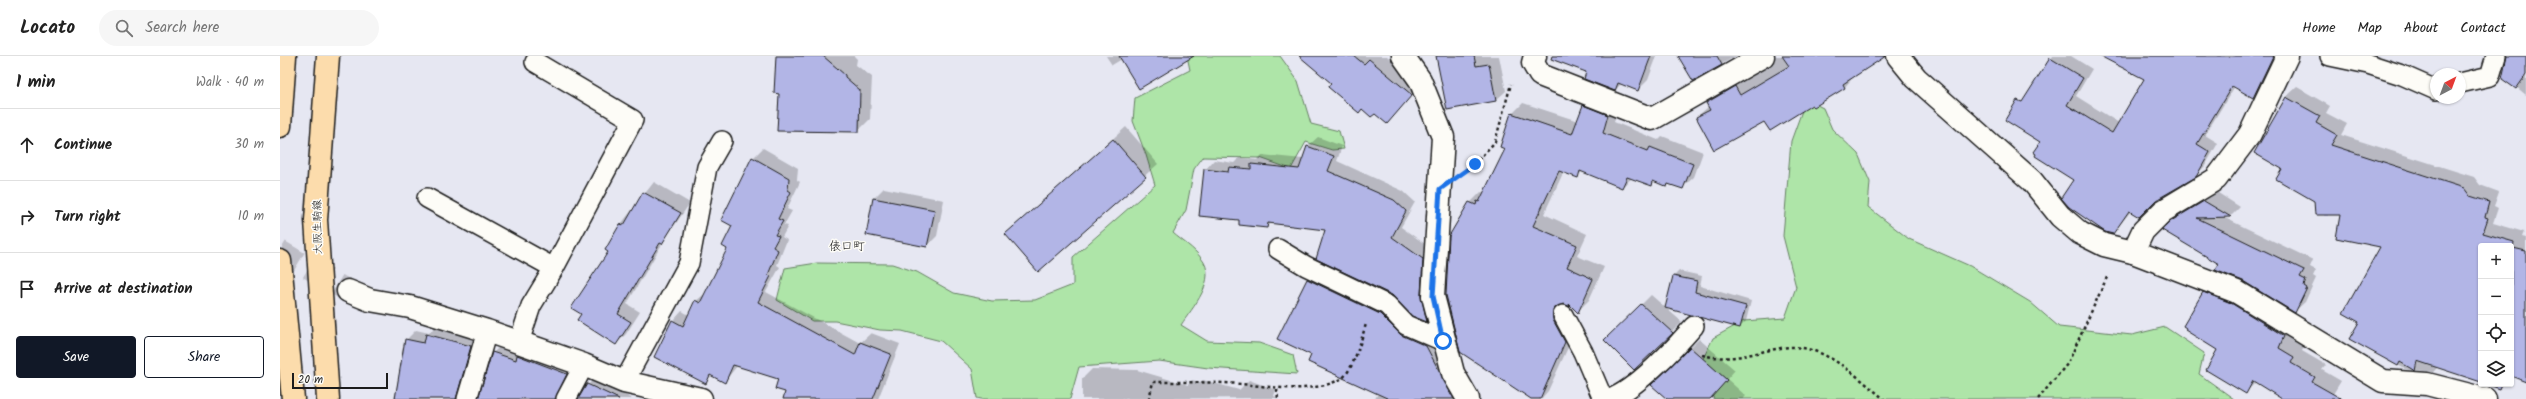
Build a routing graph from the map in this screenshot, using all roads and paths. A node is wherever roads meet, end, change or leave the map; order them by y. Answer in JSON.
{"nodes":[{"id":1,"x":285,"y":56,"type":"edge"},
{"id":2,"x":328,"y":56,"type":"edge"},
{"id":3,"x":1403,"y":56,"type":"edge"},
{"id":4,"x":1763,"y":56,"type":"edge"},
{"id":5,"x":1898,"y":56,"type":"edge"},
{"id":6,"x":2287,"y":56,"type":"edge"},
{"id":7,"x":2330,"y":56,"type":"edge"},
{"id":8,"x":2496,"y":56,"type":"edge"},
{"id":9,"x":1534,"y":60,"type":"edge"},
{"id":10,"x":535,"y":62,"type":"dead end"},
{"id":11,"x":2466,"y":82,"type":"edge"},
{"id":12,"x":2430,"y":87,"type":"edge"},
{"id":13,"x":280,"y":126,"type":"edge"},
{"id":14,"x":722,"y":141,"type":"dead end"},
{"id":15,"x":1440,"y":189,"type":"junction"},
{"id":16,"x":427,"y":198,"type":"dead end"},
{"id":17,"x":1278,"y":249,"type":"dead end"},
{"id":18,"x":2125,"y":250,"type":"junction"},
{"id":19,"x":280,"y":261,"type":"edge"},
{"id":20,"x":554,"y":268,"type":"junction"},
{"id":21,"x":348,"y":291,"type":"tunnel mouth"},
{"id":22,"x":1374,"y":299,"type":"junction"},
{"id":23,"x":1563,"y":314,"type":"dead end"},
{"id":24,"x":1694,"y":326,"type":"dead end"},
{"id":25,"x":487,"y":330,"type":"junction"},
{"id":26,"x":1443,"y":341,"type":"junction"},
{"id":27,"x":519,"y":342,"type":"junction"},
{"id":28,"x":1679,"y":343,"type":"junction"},
{"id":29,"x":584,"y":365,"type":"junction"},
{"id":30,"x":2383,"y":381,"type":"junction"},
{"id":31,"x":624,"y":382,"type":"junction"},
{"id":32,"x":1276,"y":389,"type":"junction"},
{"id":33,"x":293,"y":399,"type":"edge"},
{"id":34,"x":328,"y":399,"type":"edge"},
{"id":35,"x":467,"y":399,"type":"edge"},
{"id":36,"x":566,"y":399,"type":"edge"},
{"id":37,"x":701,"y":399,"type":"edge"},
{"id":38,"x":1149,"y":399,"type":"edge"},
{"id":39,"x":1278,"y":399,"type":"edge"},
{"id":40,"x":1468,"y":399,"type":"edge"},
{"id":41,"x":1603,"y":399,"type":"edge"},
{"id":42,"x":1610,"y":399,"type":"edge"},
{"id":43,"x":1884,"y":399,"type":"edge"},
{"id":44,"x":2038,"y":399,"type":"edge"},
{"id":45,"x":2402,"y":399,"type":"edge"},
{"id":46,"x":2485,"y":399,"type":"edge"}],
"edges":[{"from":1,"to":13,"type":"main road"},
{"from":2,"to":34,"type":"main road","name":"大阪生駒線"},
{"from":3,"to":15,"type":"street"},
{"from":4,"to":9,"type":"street"},
{"from":5,"to":18,"type":"street"},
{"from":6,"to":18,"type":"street"},
{"from":7,"to":12,"type":"lane"},
{"from":8,"to":11,"type":"lane"},
{"from":9,"to":15,"type":"path"},
{"from":10,"to":20,"type":"lane"},
{"from":14,"to":31,"type":"lane"},
{"from":15,"to":26,"type":"street"},
{"from":16,"to":20,"type":"lane"},
{"from":17,"to":22,"type":"lane"},
{"from":18,"to":30,"type":"street"},
{"from":18,"to":44,"type":"path"},
{"from":19,"to":33,"type":"main road"},
{"from":20,"to":27,"type":"lane"},
{"from":21,"to":25,"type":"street"},
{"from":22,"to":26,"type":"lane"},
{"from":22,"to":32,"type":"path"},
{"from":23,"to":41,"type":"lane"},
{"from":24,"to":28,"type":"lane"},
{"from":25,"to":27,"type":"street"},
{"from":25,"to":35,"type":"lane"},
{"from":26,"to":40,"type":"street"},
{"from":27,"to":29,"type":"street"},
{"from":28,"to":42,"type":"lane"},
{"from":28,"to":43,"type":"path"},
{"from":29,"to":31,"type":"street"},
{"from":29,"to":36,"type":"lane"},
{"from":30,"to":45,"type":"street"},
{"from":30,"to":46,"type":"street"},
{"from":31,"to":37,"type":"street"},
{"from":32,"to":38,"type":"path"},
{"from":32,"to":39,"type":"path"}]}
